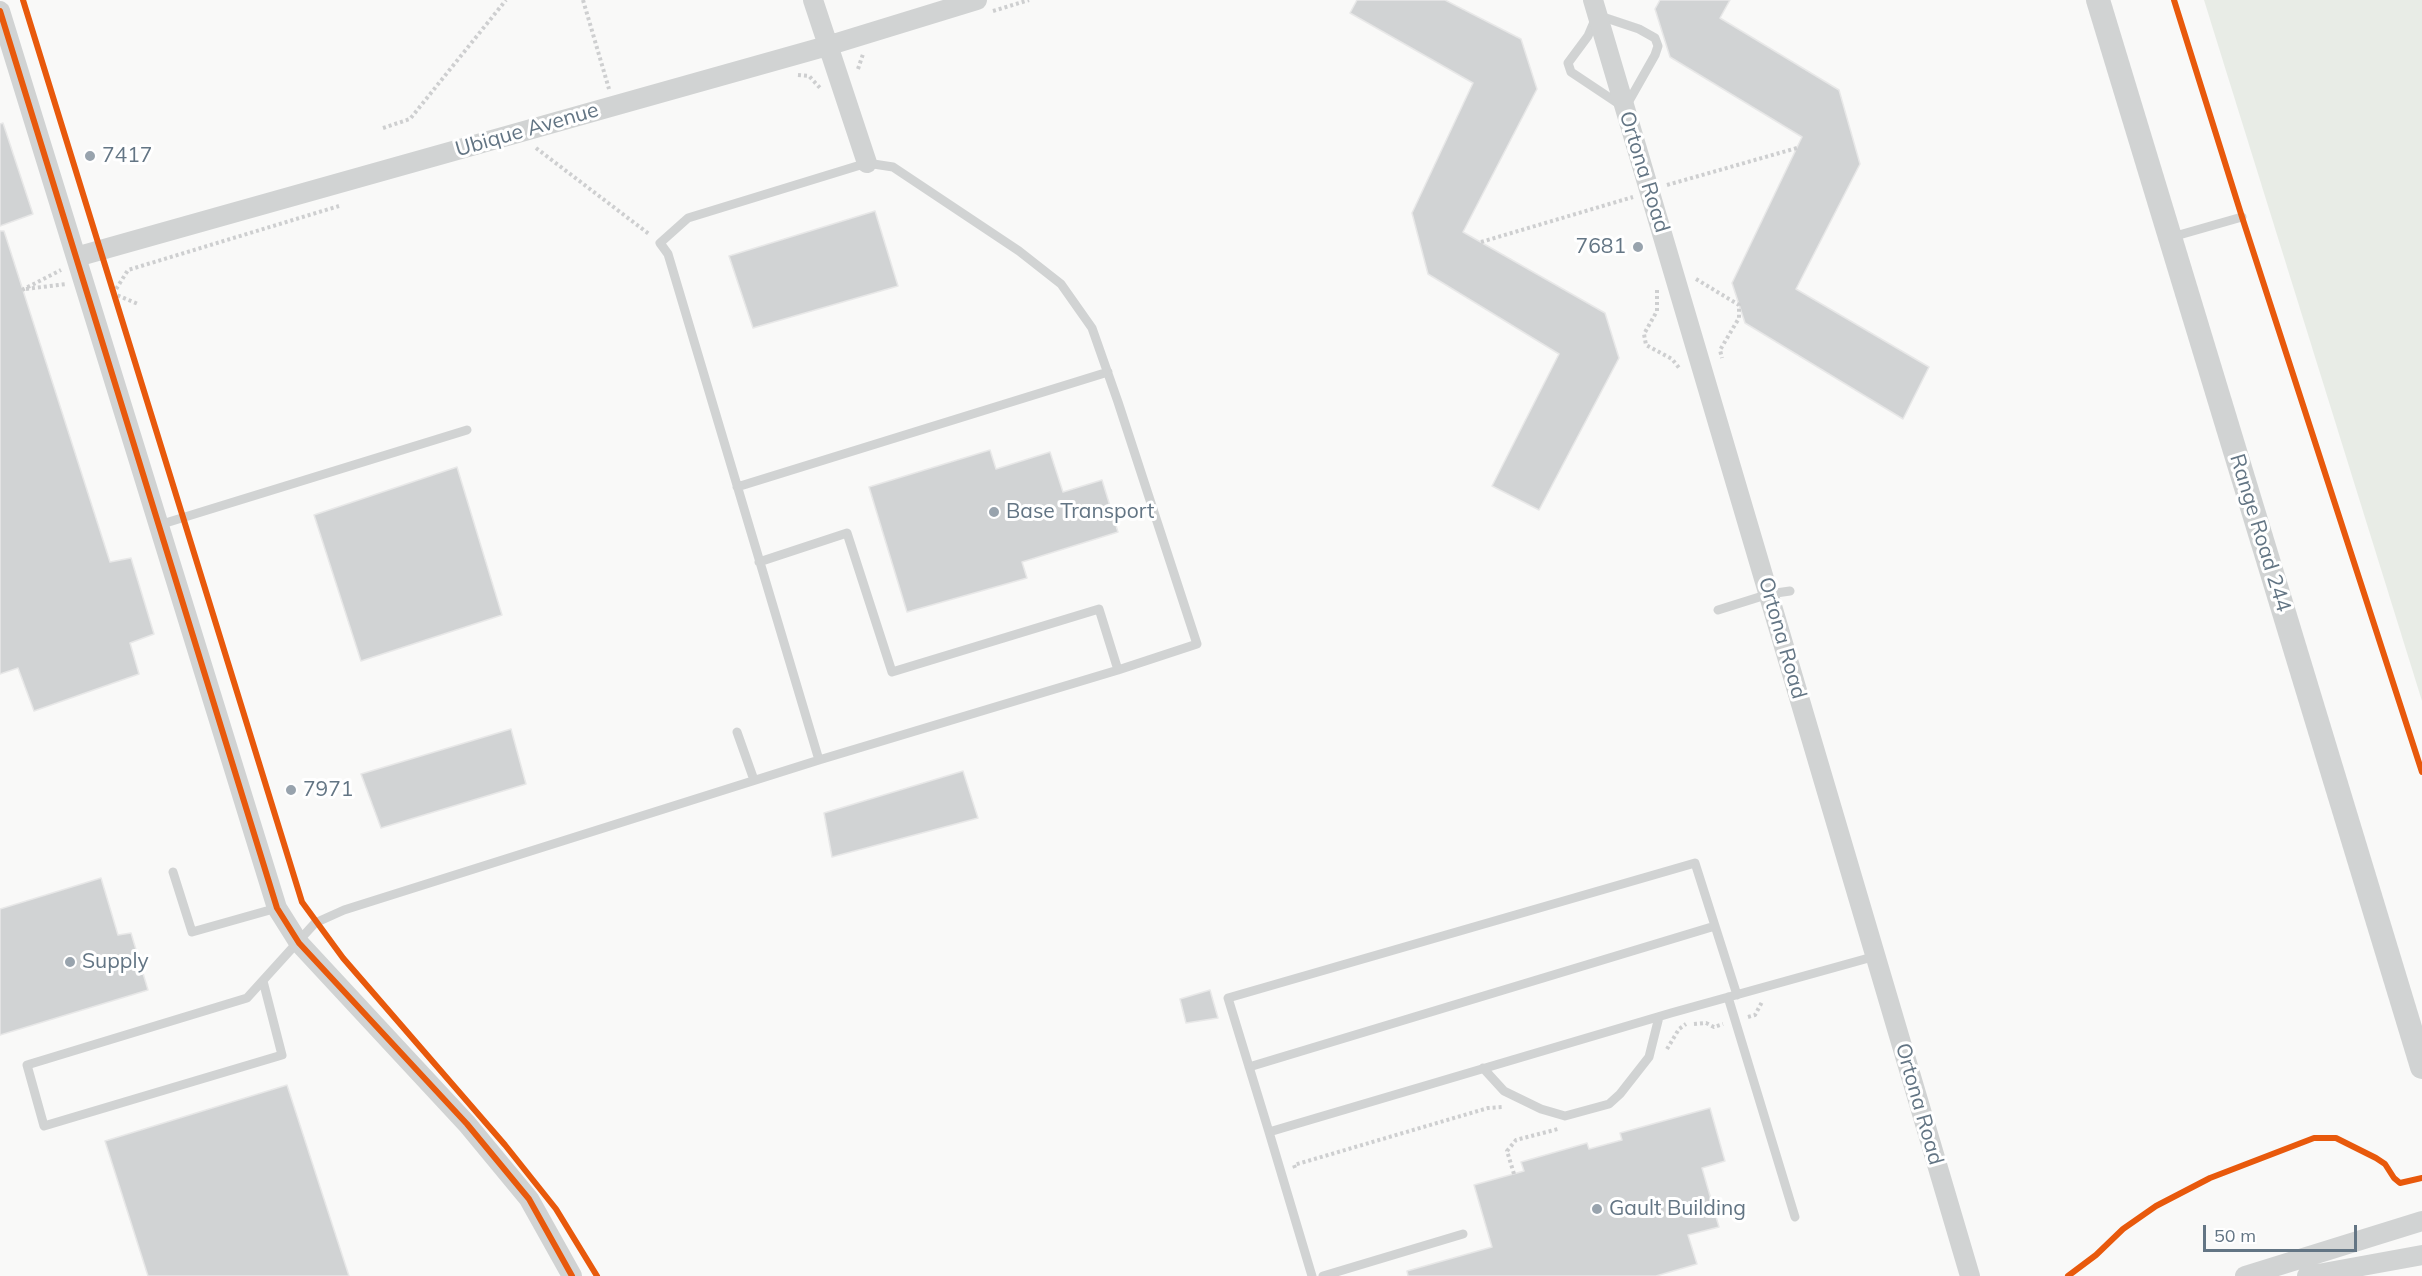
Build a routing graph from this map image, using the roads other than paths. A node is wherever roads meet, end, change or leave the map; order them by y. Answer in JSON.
{"nodes":[{"id":1,"x":813,"y":0,"type":"edge"},
{"id":2,"x":977,"y":0,"type":"edge"},
{"id":3,"x":2098,"y":0,"type":"edge"},
{"id":4,"x":1595,"y":7,"type":"edge"},
{"id":5,"x":0,"y":11,"type":"edge"},
{"id":6,"x":827,"y":46,"type":"junction"},
{"id":7,"x":1625,"y":108,"type":"junction"},
{"id":8,"x":867,"y":163,"type":"junction"},
{"id":9,"x":2242,"y":217,"type":"dead end"},
{"id":10,"x":2170,"y":237,"type":"junction"},
{"id":11,"x":76,"y":257,"type":"junction"},
{"id":12,"x":1108,"y":372,"type":"junction"},
{"id":13,"x":467,"y":430,"type":"dead end"},
{"id":14,"x":737,"y":487,"type":"junction"},
{"id":15,"x":159,"y":525,"type":"junction"},
{"id":16,"x":759,"y":562,"type":"junction"},
{"id":17,"x":1790,"y":591,"type":"dead end"},
{"id":18,"x":1769,"y":594,"type":"junction"},
{"id":19,"x":1718,"y":610,"type":"dead end"},
{"id":20,"x":1118,"y":670,"type":"junction"},
{"id":21,"x":737,"y":732,"type":"dead end"},
{"id":22,"x":819,"y":760,"type":"junction"},
{"id":23,"x":754,"y":780,"type":"junction"},
{"id":24,"x":173,"y":872,"type":"dead end"},
{"id":25,"x":277,"y":908,"type":"junction"},
{"id":26,"x":1715,"y":926,"type":"junction"},
{"id":27,"x":299,"y":943,"type":"junction"},
{"id":28,"x":1876,"y":956,"type":"junction"},
{"id":29,"x":2392,"y":965,"type":"junction"},
{"id":30,"x":263,"y":981,"type":"junction"},
{"id":31,"x":1732,"y":996,"type":"junction"},
{"id":32,"x":2422,"y":1002,"type":"edge"},
{"id":33,"x":1659,"y":1017,"type":"junction"},
{"id":34,"x":1249,"y":1067,"type":"junction"},
{"id":35,"x":2422,"y":1067,"type":"edge"},
{"id":36,"x":1483,"y":1068,"type":"junction"},
{"id":37,"x":1269,"y":1132,"type":"junction"},
{"id":38,"x":1794,"y":1217,"type":"dead end"},
{"id":39,"x":2422,"y":1221,"type":"edge"},
{"id":40,"x":1463,"y":1234,"type":"dead end"},
{"id":41,"x":2422,"y":1255,"type":"edge"},
{"id":42,"x":572,"y":1276,"type":"edge"},
{"id":43,"x":1312,"y":1276,"type":"edge"},
{"id":44,"x":1323,"y":1276,"type":"edge"},
{"id":45,"x":1970,"y":1276,"type":"edge"},
{"id":46,"x":2245,"y":1276,"type":"edge"},
{"id":47,"x":2307,"y":1276,"type":"edge"}],
"edges":[{"from":1,"to":6,"type":"street"},
{"from":2,"to":6,"type":"street","name":"Ubique Avenue"},
{"from":3,"to":10,"type":"street","name":"Range Road 244"},
{"from":4,"to":7,"type":"street","name":"Ortona Road"},
{"from":4,"to":7,"type":"lane"},
{"from":4,"to":7,"type":"lane"},
{"from":5,"to":11,"type":"street"},
{"from":6,"to":8,"type":"street"},
{"from":6,"to":11,"type":"street","name":"Ubique Avenue"},
{"from":7,"to":18,"type":"street","name":"Ortona Road"},
{"from":8,"to":12,"type":"lane"},
{"from":8,"to":14,"type":"lane"},
{"from":9,"to":10,"type":"lane"},
{"from":10,"to":29,"type":"street","name":"Range Road 244"},
{"from":11,"to":15,"type":"street"},
{"from":12,"to":14,"type":"lane"},
{"from":12,"to":20,"type":"lane"},
{"from":13,"to":15,"type":"lane"},
{"from":14,"to":16,"type":"lane"},
{"from":15,"to":25,"type":"street"},
{"from":16,"to":20,"type":"lane"},
{"from":16,"to":22,"type":"lane"},
{"from":17,"to":18,"type":"lane"},
{"from":18,"to":19,"type":"lane"},
{"from":18,"to":28,"type":"street","name":"Ortona Road"},
{"from":20,"to":22,"type":"lane"},
{"from":21,"to":23,"type":"lane"},
{"from":22,"to":23,"type":"lane"},
{"from":23,"to":27,"type":"lane"},
{"from":24,"to":25,"type":"lane"},
{"from":25,"to":27,"type":"street"},
{"from":26,"to":31,"type":"lane"},
{"from":26,"to":34,"type":"lane"},
{"from":26,"to":34,"type":"lane"},
{"from":27,"to":30,"type":"lane"},
{"from":27,"to":42,"type":"street"},
{"from":28,"to":31,"type":"lane"},
{"from":28,"to":45,"type":"street","name":"Ortona Road"},
{"from":29,"to":32,"type":"street"},
{"from":29,"to":35,"type":"street","name":"Range Road 244"},
{"from":30,"to":30,"type":"lane"},
{"from":31,"to":33,"type":"lane"},
{"from":31,"to":38,"type":"lane"},
{"from":33,"to":36,"type":"lane"},
{"from":33,"to":36,"type":"lane"},
{"from":34,"to":37,"type":"lane"},
{"from":36,"to":37,"type":"lane"},
{"from":37,"to":43,"type":"lane"},
{"from":39,"to":46,"type":"street"},
{"from":40,"to":44,"type":"lane"},
{"from":41,"to":47,"type":"street"}]}
